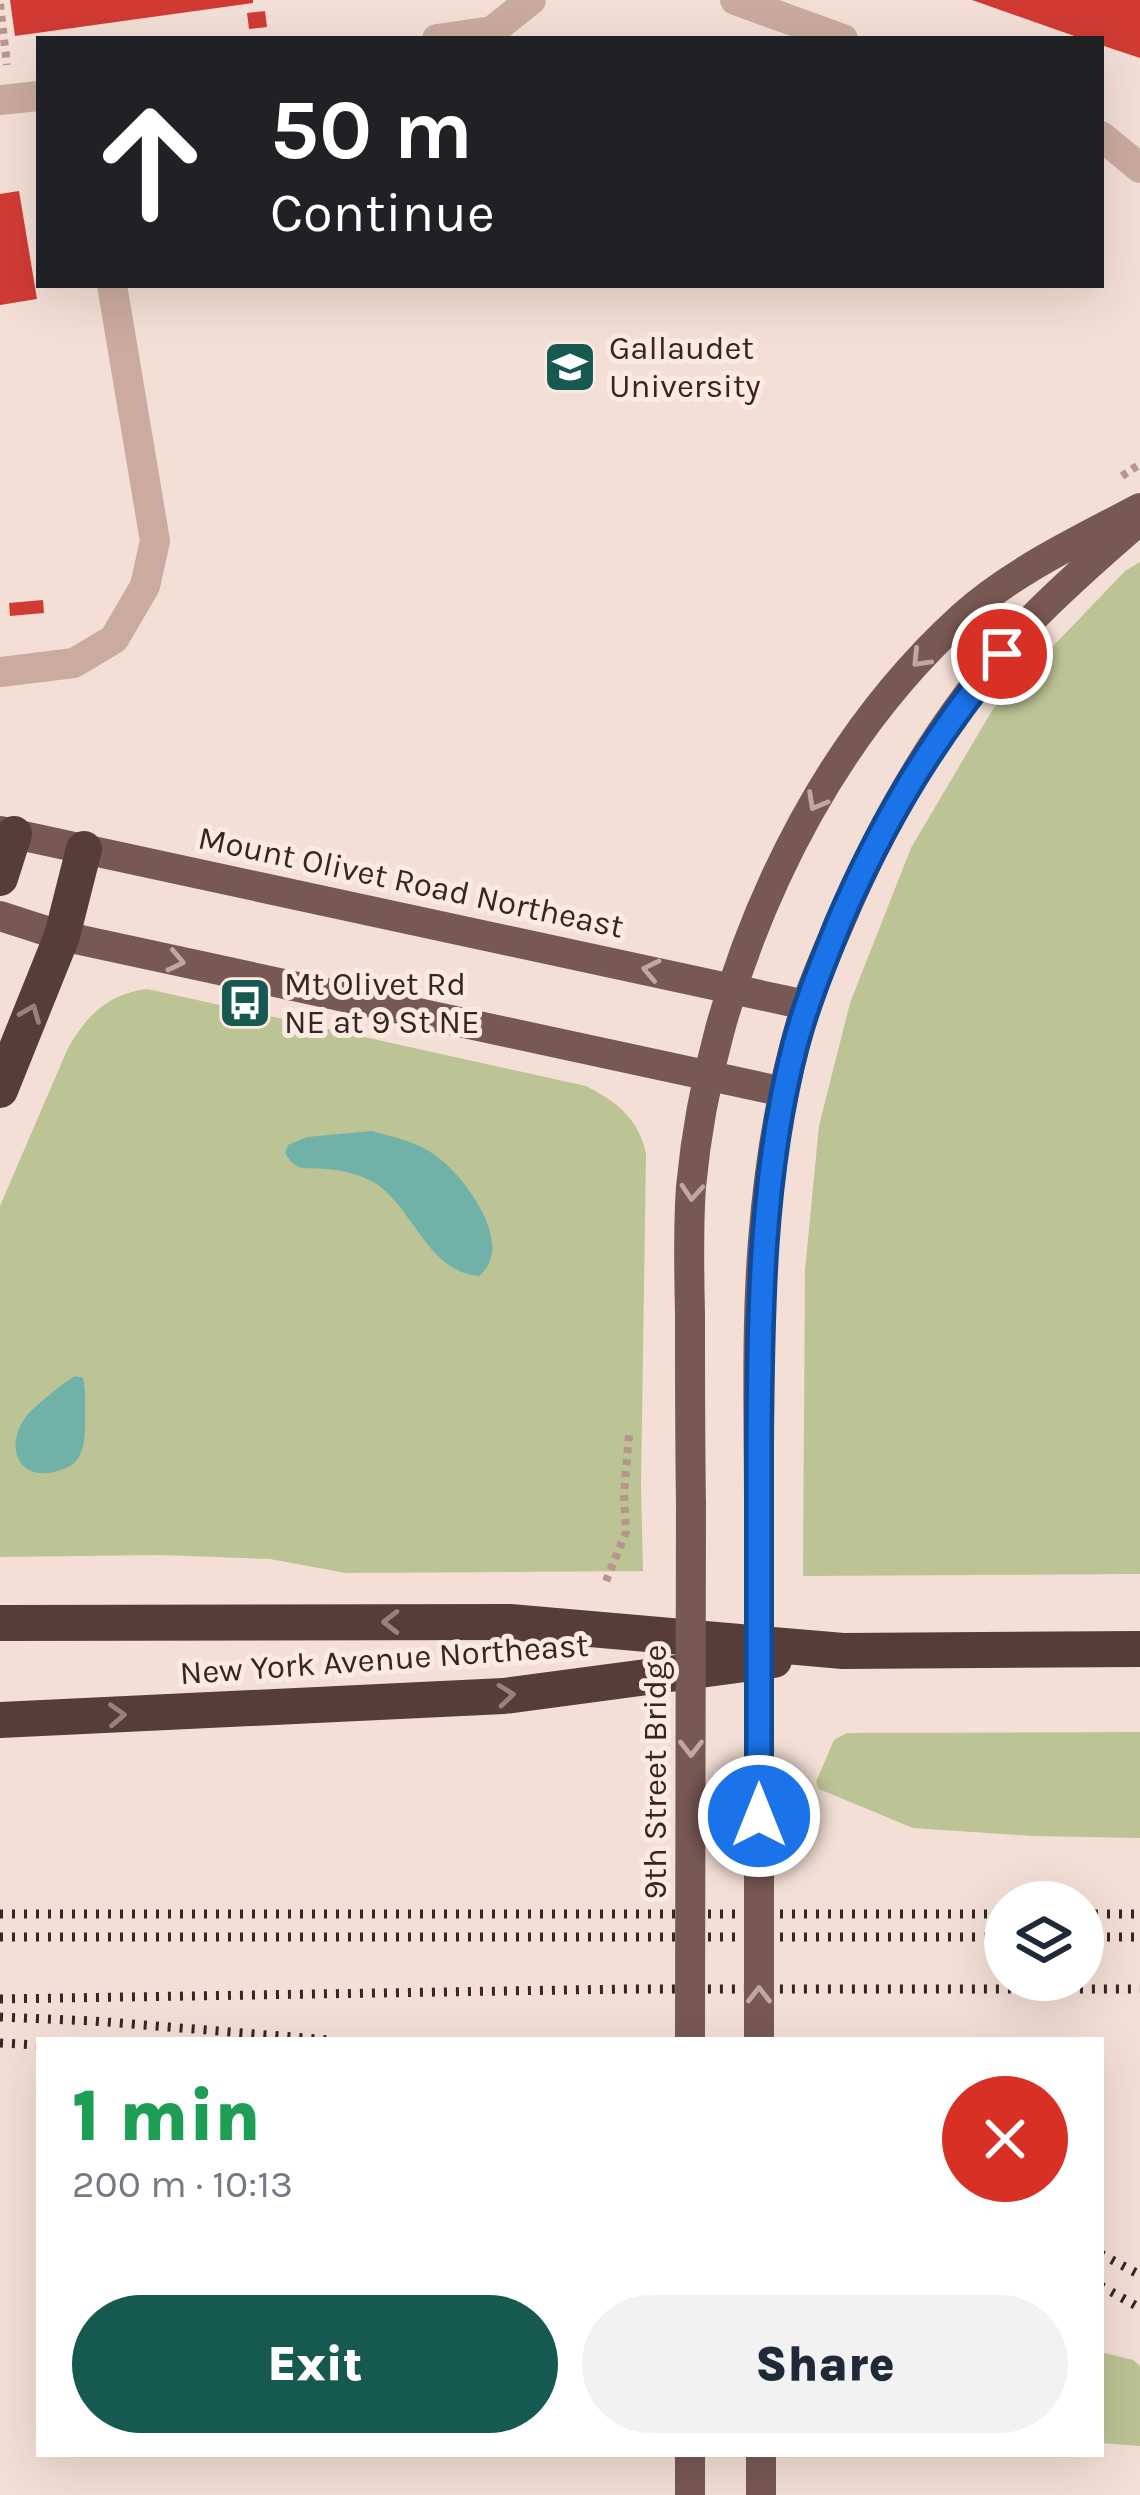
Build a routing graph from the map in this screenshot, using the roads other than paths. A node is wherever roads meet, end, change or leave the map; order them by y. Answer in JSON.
{"nodes":[{"id":1,"x":531,"y":0,"type":"edge"},
{"id":2,"x":735,"y":0,"type":"edge"},
{"id":3,"x":458,"y":36,"type":"edge"},
{"id":4,"x":835,"y":36,"type":"edge"},
{"id":5,"x":4,"y":92,"type":"edge"},
{"id":6,"x":36,"y":96,"type":"edge"},
{"id":7,"x":1104,"y":138,"type":"edge"},
{"id":8,"x":1140,"y":168,"type":"edge"},
{"id":9,"x":113,"y":288,"type":"edge"},
{"id":10,"x":1140,"y":508,"type":"edge"},
{"id":11,"x":1140,"y":520,"type":"edge"},
{"id":12,"x":0,"y":672,"type":"edge"},
{"id":13,"x":7,"y":832,"type":"edge"},
{"id":14,"x":84,"y":849,"type":"junction"},
{"id":15,"x":0,"y":878,"type":"edge"},
{"id":16,"x":0,"y":916,"type":"edge"},
{"id":17,"x":62,"y":936,"type":"junction"},
{"id":18,"x":731,"y":988,"type":"junction"},
{"id":19,"x":806,"y":1005,"type":"junction"},
{"id":20,"x":707,"y":1076,"type":"junction"},
{"id":21,"x":0,"y":1090,"type":"edge"},
{"id":22,"x":784,"y":1092,"type":"junction"},
{"id":23,"x":0,"y":1623,"type":"edge"},
{"id":24,"x":1140,"y":1649,"type":"edge"},
{"id":25,"x":843,"y":1651,"type":"junction"},
{"id":26,"x":0,"y":1720,"type":"edge"},
{"id":27,"x":690,"y":2037,"type":"edge"},
{"id":28,"x":759,"y":2037,"type":"edge"},
{"id":29,"x":690,"y":2457,"type":"edge"},
{"id":30,"x":761,"y":2457,"type":"edge"},
{"id":31,"x":690,"y":2495,"type":"edge"},
{"id":32,"x":761,"y":2495,"type":"edge"}],
"edges":[{"from":1,"to":3,"type":"lane"},
{"from":2,"to":4,"type":"lane"},
{"from":5,"to":6,"type":"lane"},
{"from":7,"to":8,"type":"lane"},
{"from":9,"to":12,"type":"lane"},
{"from":10,"to":18,"type":"main road","name":"9th Street Bridge","one_way":true},
{"from":11,"to":19,"type":"main road"},
{"from":13,"to":14,"type":"main road","name":"Mount Olivet Road Northeast"},
{"from":13,"to":15,"type":"highway"},
{"from":14,"to":17,"type":"highway"},
{"from":18,"to":14,"type":"main road","name":"Mount Olivet Road Northeast","one_way":true},
{"from":16,"to":17,"type":"main road"},
{"from":17,"to":20,"type":"main road","one_way":true},
{"from":21,"to":17,"type":"highway","one_way":true},
{"from":18,"to":19,"type":"main road","name":"Mount Olivet Road Northeast"},
{"from":18,"to":20,"type":"main road","name":"9th Street Bridge"},
{"from":19,"to":22,"type":"main road"},
{"from":20,"to":22,"type":"main road"},
{"from":20,"to":27,"type":"main road","name":"9th Street Bridge","one_way":true,"bridge":true},
{"from":28,"to":22,"type":"main road","one_way":true,"bridge":true},
{"from":25,"to":23,"type":"highway","name":"New York Avenue Northeast","one_way":true},
{"from":24,"to":25,"type":"highway","name":"New York Avenue Northeast"},
{"from":26,"to":25,"type":"highway","name":"New York Avenue Northeast","one_way":true},
{"from":29,"to":31,"type":"main road"},
{"from":30,"to":32,"type":"main road"}]}
